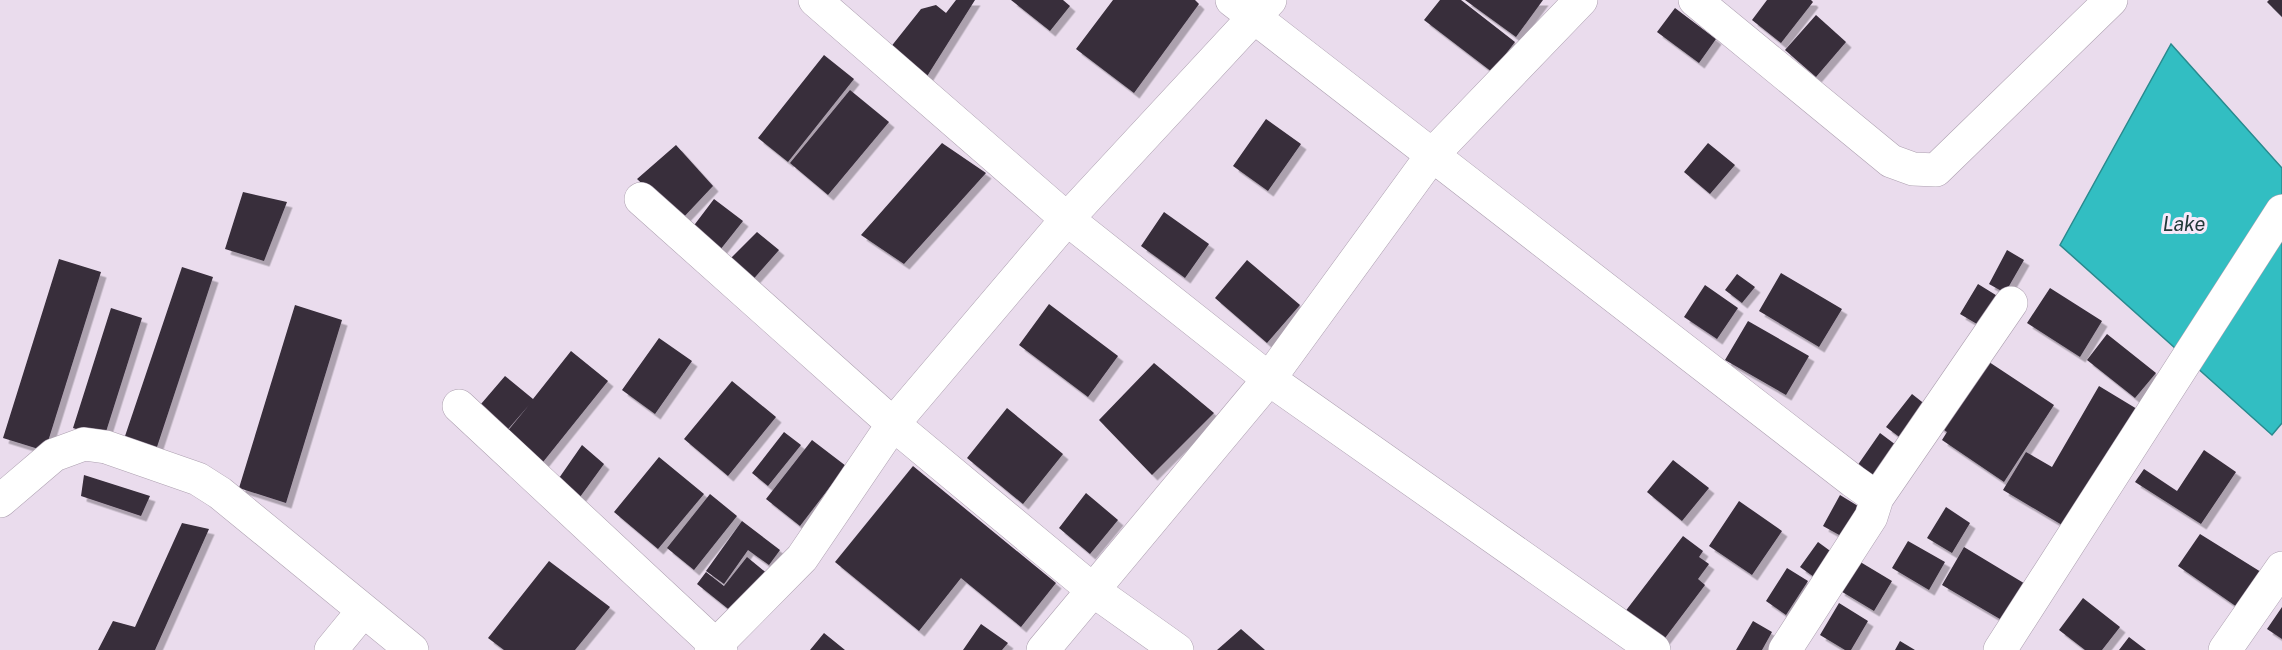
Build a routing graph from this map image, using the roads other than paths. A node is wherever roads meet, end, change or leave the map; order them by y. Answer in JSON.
{"nodes":[{"id":1,"x":815,"y":0,"type":"edge"},
{"id":2,"x":1581,"y":0,"type":"edge"},
{"id":3,"x":1695,"y":0,"type":"edge"},
{"id":4,"x":2111,"y":0,"type":"edge"},
{"id":5,"x":1252,"y":6,"type":"edge"},
{"id":6,"x":1433,"y":154,"type":"junction"},
{"id":7,"x":641,"y":199,"type":"dead end"},
{"id":8,"x":2282,"y":211,"type":"edge"},
{"id":9,"x":1067,"y":219,"type":"junction"},
{"id":10,"x":2011,"y":303,"type":"dead end"},
{"id":11,"x":1269,"y":379,"type":"junction"},
{"id":12,"x":459,"y":406,"type":"dead end"},
{"id":13,"x":893,"y":424,"type":"junction"},
{"id":14,"x":1877,"y":498,"type":"junction"},
{"id":15,"x":0,"y":501,"type":"edge"},
{"id":16,"x":2282,"y":568,"type":"edge"},
{"id":17,"x":1094,"y":591,"type":"junction"},
{"id":18,"x":363,"y":611,"type":"junction"},
{"id":19,"x":716,"y":648,"type":"edge"},
{"id":20,"x":331,"y":650,"type":"edge"},
{"id":21,"x":412,"y":650,"type":"edge"},
{"id":22,"x":1043,"y":650,"type":"edge"},
{"id":23,"x":1177,"y":650,"type":"edge"},
{"id":24,"x":1654,"y":650,"type":"edge"},
{"id":25,"x":1785,"y":650,"type":"edge"},
{"id":26,"x":2000,"y":650,"type":"edge"},
{"id":27,"x":2225,"y":650,"type":"edge"}],
"edges":[{"from":1,"to":9,"type":"street"},
{"from":2,"to":6,"type":"street"},
{"from":3,"to":4,"type":"street"},
{"from":5,"to":6,"type":"street"},
{"from":5,"to":9,"type":"street"},
{"from":6,"to":11,"type":"street"},
{"from":6,"to":14,"type":"street"},
{"from":7,"to":13,"type":"street"},
{"from":8,"to":26,"type":"street"},
{"from":9,"to":11,"type":"street"},
{"from":9,"to":13,"type":"street"},
{"from":10,"to":14,"type":"street"},
{"from":11,"to":17,"type":"street"},
{"from":11,"to":24,"type":"street"},
{"from":12,"to":19,"type":"street"},
{"from":13,"to":17,"type":"street"},
{"from":13,"to":19,"type":"street"},
{"from":14,"to":25,"type":"street"},
{"from":15,"to":18,"type":"street"},
{"from":16,"to":27,"type":"street"},
{"from":17,"to":22,"type":"street"},
{"from":17,"to":23,"type":"street"},
{"from":18,"to":20,"type":"street"},
{"from":18,"to":21,"type":"street"}]}
